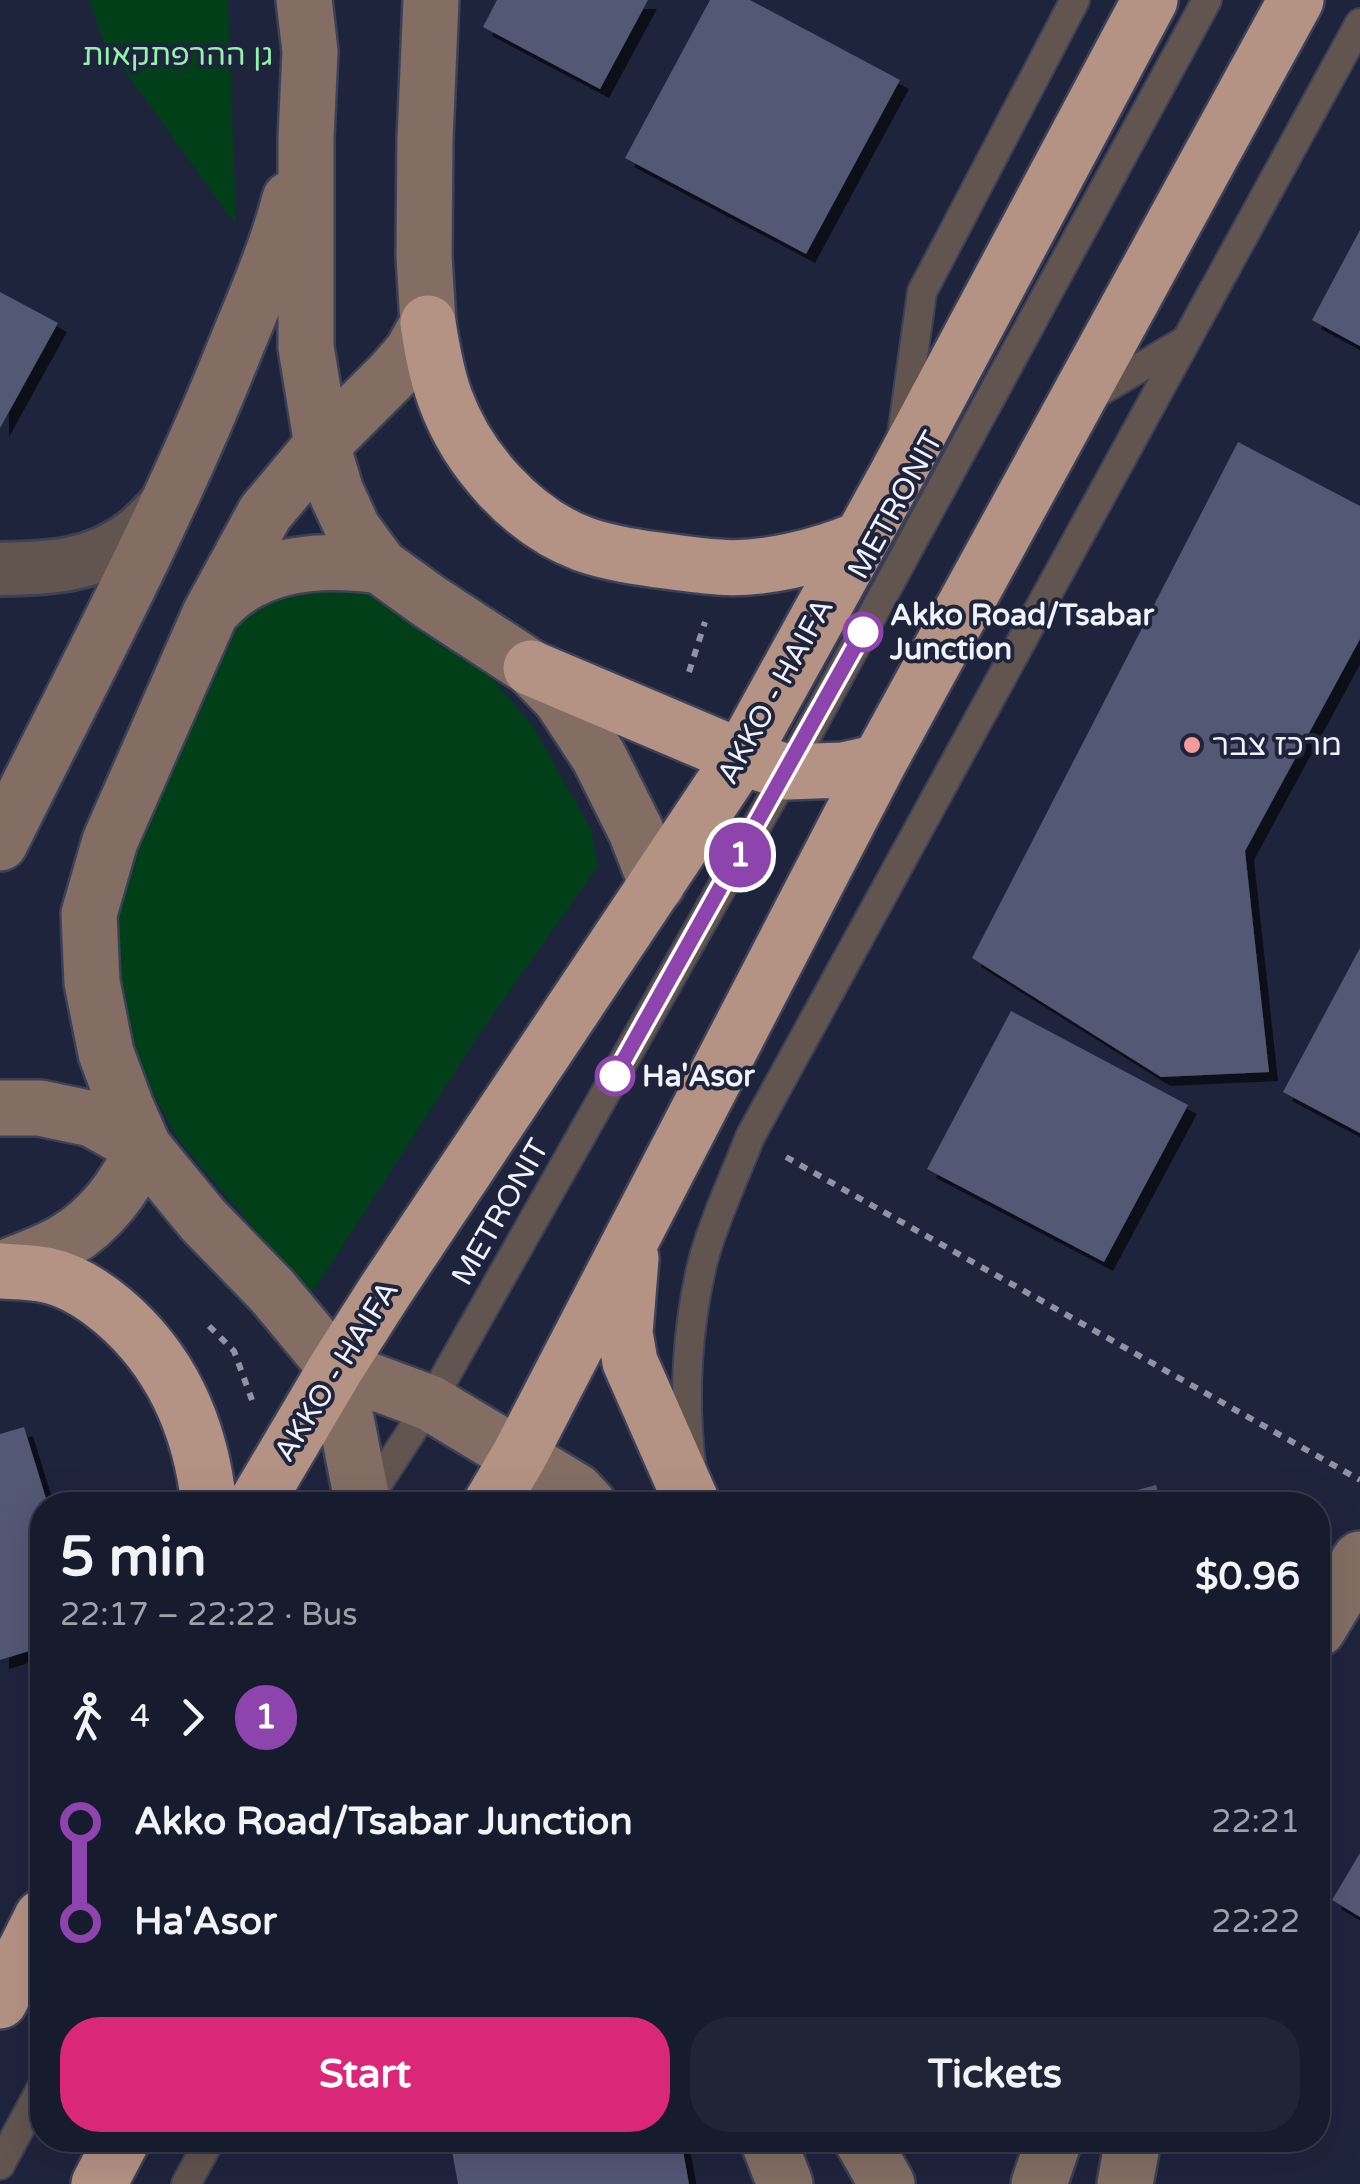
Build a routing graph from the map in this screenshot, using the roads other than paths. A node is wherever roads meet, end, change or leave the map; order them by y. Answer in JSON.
{"nodes":[{"id":1,"x":304,"y":0,"type":"edge"},
{"id":2,"x":432,"y":0,"type":"edge"},
{"id":3,"x":1074,"y":0,"type":"edge"},
{"id":4,"x":1150,"y":0,"type":"edge"},
{"id":5,"x":1207,"y":0,"type":"edge"},
{"id":6,"x":1296,"y":0,"type":"edge"},
{"id":7,"x":1360,"y":23,"type":"edge"},
{"id":8,"x":306,"y":138,"type":"junction"},
{"id":9,"x":428,"y":324,"type":"junction"},
{"id":10,"x":1186,"y":341,"type":"junction"},
{"id":11,"x":1073,"y":408,"type":"junction"},
{"id":12,"x":322,"y":445,"type":"junction"},
{"id":13,"x":896,"y":476,"type":"junction"},
{"id":14,"x":169,"y":502,"type":"junction"},
{"id":15,"x":860,"y":539,"type":"junction"},
{"id":16,"x":380,"y":566,"type":"junction"},
{"id":17,"x":0,"y":569,"type":"edge"},
{"id":18,"x":210,"y":614,"type":"junction"},
{"id":19,"x":531,"y":668,"type":"junction"},
{"id":20,"x":878,"y":762,"type":"junction"},
{"id":21,"x":764,"y":764,"type":"junction"},
{"id":22,"x":0,"y":843,"type":"edge"},
{"id":23,"x":657,"y":885,"type":"junction"},
{"id":24,"x":0,"y":1108,"type":"edge"},
{"id":25,"x":144,"y":1148,"type":"junction"},
{"id":26,"x":634,"y":1235,"type":"junction"},
{"id":27,"x":0,"y":1270,"type":"edge"},
{"id":28,"x":336,"y":1368,"type":"junction"},
{"id":29,"x":430,"y":1402,"type":"junction"},
{"id":30,"x":519,"y":1456,"type":"junction"},
{"id":31,"x":208,"y":1492,"type":"edge"},
{"id":32,"x":263,"y":1492,"type":"edge"},
{"id":33,"x":360,"y":1492,"type":"edge"},
{"id":34,"x":371,"y":1492,"type":"edge"},
{"id":35,"x":498,"y":1492,"type":"edge"},
{"id":36,"x":577,"y":1492,"type":"edge"},
{"id":37,"x":688,"y":1492,"type":"edge"},
{"id":38,"x":693,"y":1492,"type":"edge"},
{"id":39,"x":1360,"y":1559,"type":"edge"},
{"id":40,"x":1330,"y":1609,"type":"edge"},
{"id":41,"x":30,"y":1941,"type":"edge"},
{"id":42,"x":0,"y":2001,"type":"edge"},
{"id":43,"x":30,"y":2109,"type":"edge"},
{"id":44,"x":116,"y":2152,"type":"edge"},
{"id":45,"x":203,"y":2152,"type":"edge"},
{"id":46,"x":773,"y":2152,"type":"edge"},
{"id":47,"x":869,"y":2152,"type":"edge"},
{"id":48,"x":1050,"y":2152,"type":"edge"},
{"id":49,"x":1131,"y":2152,"type":"edge"},
{"id":50,"x":0,"y":2165,"type":"edge"},
{"id":51,"x":99,"y":2184,"type":"edge"},
{"id":52,"x":186,"y":2184,"type":"edge"},
{"id":53,"x":785,"y":2184,"type":"edge"},
{"id":54,"x":887,"y":2184,"type":"edge"},
{"id":55,"x":1040,"y":2184,"type":"edge"},
{"id":56,"x":1125,"y":2184,"type":"edge"}],
"edges":[{"from":1,"to":8,"type":"main road"},
{"from":2,"to":9,"type":"main road"},
{"from":3,"to":13,"type":"lane"},
{"from":4,"to":13,"type":"highway","name":"AKKO - HAIFA"},
{"from":5,"to":21,"type":"lane","name":"METRONIT"},
{"from":6,"to":11,"type":"highway"},
{"from":7,"to":10,"type":"lane"},
{"from":8,"to":12,"type":"main road"},
{"from":8,"to":14,"type":"main road"},
{"from":9,"to":12,"type":"main road"},
{"from":9,"to":15,"type":"highway"},
{"from":10,"to":11,"type":"lane"},
{"from":10,"to":38,"type":"lane"},
{"from":11,"to":20,"type":"highway"},
{"from":12,"to":16,"type":"main road"},
{"from":12,"to":18,"type":"main road"},
{"from":13,"to":15,"type":"highway","name":"AKKO - HAIFA"},
{"from":14,"to":17,"type":"street"},
{"from":14,"to":22,"type":"main road"},
{"from":15,"to":21,"type":"highway","name":"AKKO - HAIFA"},
{"from":16,"to":18,"type":"main road"},
{"from":16,"to":19,"type":"main road"},
{"from":18,"to":25,"type":"main road"},
{"from":19,"to":21,"type":"highway"},
{"from":19,"to":23,"type":"main road"},
{"from":20,"to":21,"type":"highway"},
{"from":20,"to":26,"type":"highway"},
{"from":21,"to":23,"type":"highway","name":"AKKO - HAIFA"},
{"from":21,"to":29,"type":"lane","name":"METRONIT"},
{"from":23,"to":28,"type":"highway","name":"AKKO - HAIFA"},
{"from":24,"to":25,"type":"main road"},
{"from":25,"to":27,"type":"main road"},
{"from":25,"to":28,"type":"main road"},
{"from":26,"to":30,"type":"highway"},
{"from":26,"to":37,"type":"highway"},
{"from":27,"to":31,"type":"highway"},
{"from":28,"to":29,"type":"main road"},
{"from":28,"to":32,"type":"highway","name":"AKKO - HAIFA"},
{"from":28,"to":33,"type":"main road"},
{"from":29,"to":30,"type":"main road"},
{"from":29,"to":34,"type":"lane","name":"METRONIT"},
{"from":30,"to":35,"type":"highway"},
{"from":30,"to":36,"type":"main road"},
{"from":39,"to":40,"type":"main road"},
{"from":41,"to":42,"type":"highway"},
{"from":43,"to":50,"type":"lane"},
{"from":44,"to":51,"type":"highway"},
{"from":45,"to":52,"type":"lane"},
{"from":46,"to":53,"type":"main road"},
{"from":47,"to":54,"type":"main road"},
{"from":48,"to":55,"type":"main road"},
{"from":49,"to":56,"type":"main road"}]}
